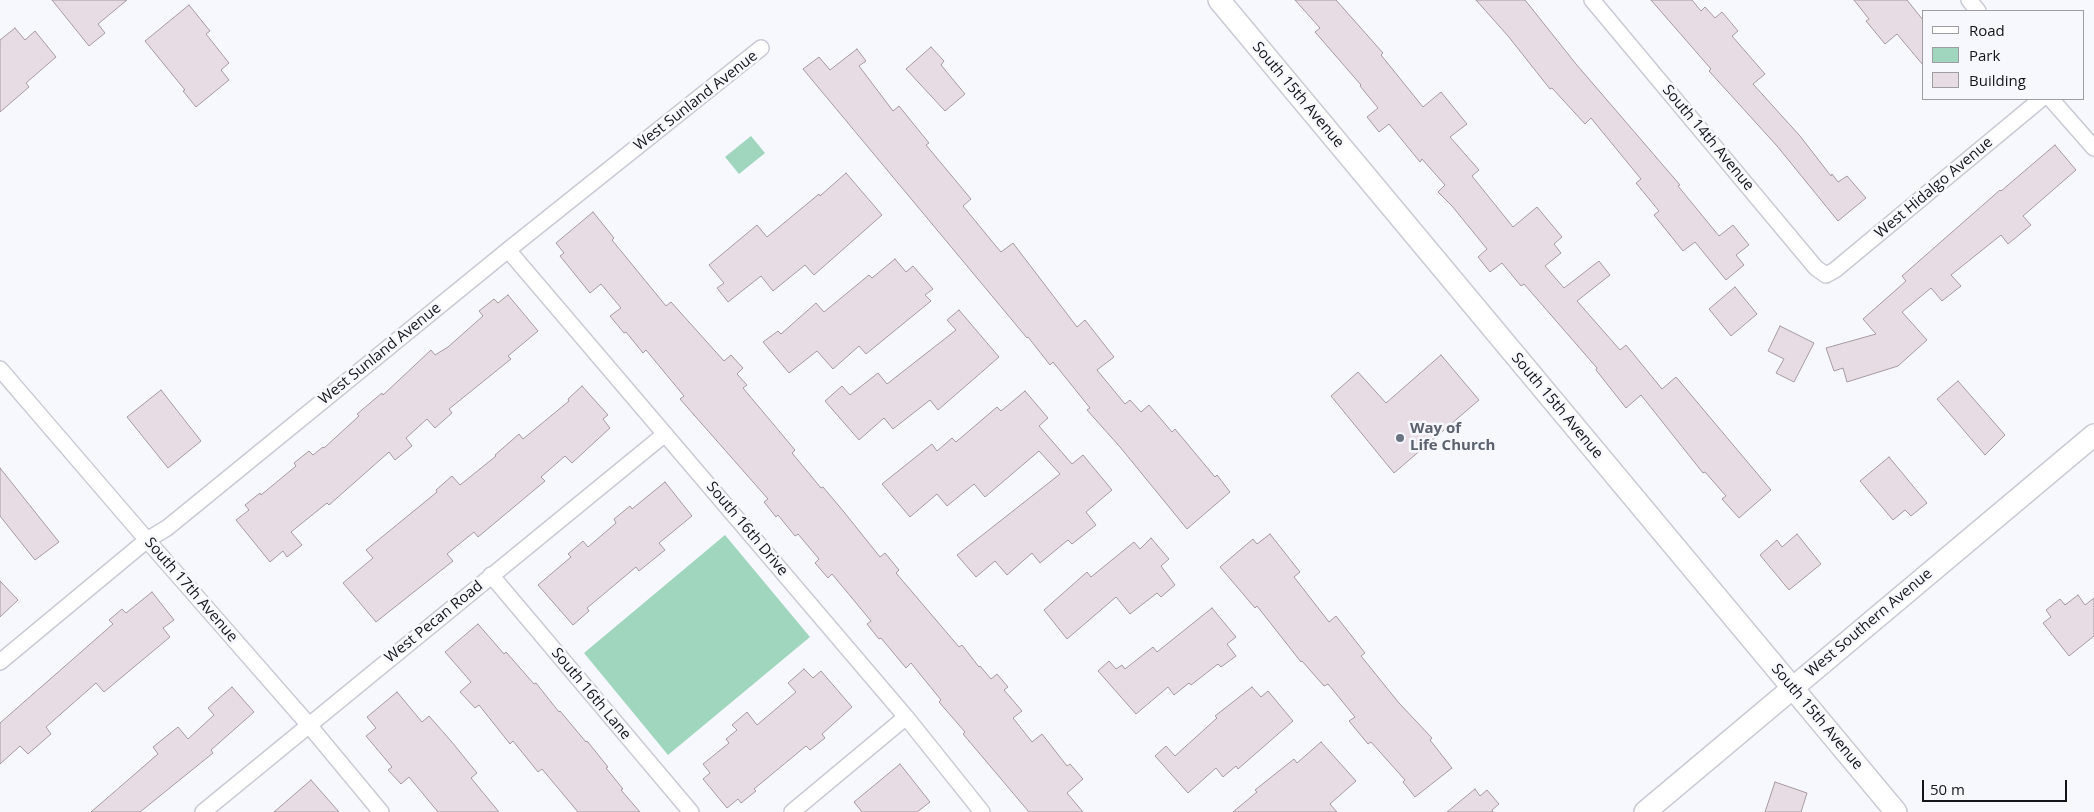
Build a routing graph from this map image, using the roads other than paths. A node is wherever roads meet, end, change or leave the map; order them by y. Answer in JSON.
{"nodes":[{"id":1,"x":1219,"y":0,"type":"edge"},
{"id":2,"x":1592,"y":0,"type":"edge"},
{"id":3,"x":1969,"y":0,"type":"edge"},
{"id":4,"x":1977,"y":10,"type":"edge"},
{"id":5,"x":761,"y":48,"type":"dead end"},
{"id":6,"x":2040,"y":100,"type":"edge"},
{"id":7,"x":2052,"y":100,"type":"edge"},
{"id":8,"x":2094,"y":148,"type":"edge"},
{"id":9,"x":508,"y":250,"type":"junction"},
{"id":10,"x":1826,"y":275,"type":"joint"},
{"id":11,"x":0,"y":369,"type":"edge"},
{"id":12,"x":665,"y":434,"type":"junction"},
{"id":13,"x":2094,"y":435,"type":"edge"},
{"id":14,"x":147,"y":540,"type":"junction"},
{"id":15,"x":491,"y":575,"type":"junction"},
{"id":16,"x":0,"y":662,"type":"edge"},
{"id":17,"x":1792,"y":688,"type":"junction"},
{"id":18,"x":906,"y":717,"type":"junction"},
{"id":19,"x":308,"y":724,"type":"junction"},
{"id":20,"x":203,"y":812,"type":"edge"},
{"id":21,"x":381,"y":812,"type":"edge"},
{"id":22,"x":691,"y":812,"type":"edge"},
{"id":23,"x":792,"y":812,"type":"edge"},
{"id":24,"x":982,"y":812,"type":"edge"},
{"id":25,"x":1644,"y":812,"type":"edge"},
{"id":26,"x":1896,"y":812,"type":"edge"}],
"edges":[{"from":1,"to":17,"type":"street","name":"South 15th Avenue"},
{"from":2,"to":10,"type":"street","name":"South 14th Avenue"},
{"from":3,"to":4,"type":"street"},
{"from":5,"to":9,"type":"street","name":"West Sunland Avenue"},
{"from":6,"to":10,"type":"street","name":"West Hidalgo Avenue"},
{"from":7,"to":8,"type":"street"},
{"from":9,"to":12,"type":"street","name":"South 16th Drive"},
{"from":9,"to":14,"type":"street","name":"West Sunland Avenue"},
{"from":11,"to":14,"type":"street","name":"South 17th Avenue"},
{"from":12,"to":15,"type":"street","name":"West Pecan Road"},
{"from":12,"to":18,"type":"street","name":"South 16th Drive"},
{"from":13,"to":17,"type":"street","name":"West Southern Avenue"},
{"from":14,"to":16,"type":"street","name":"West Sunland Avenue"},
{"from":14,"to":19,"type":"street","name":"South 17th Avenue"},
{"from":15,"to":19,"type":"street","name":"West Pecan Road"},
{"from":15,"to":22,"type":"street","name":"South 16th Lane"},
{"from":17,"to":25,"type":"street","name":"West Southern Avenue"},
{"from":17,"to":26,"type":"street","name":"South 15th Avenue"},
{"from":18,"to":23,"type":"street"},
{"from":18,"to":24,"type":"street","name":"South 16th Drive"},
{"from":19,"to":20,"type":"street","name":"West Pecan Road"},
{"from":19,"to":21,"type":"street","name":"South 17th Avenue"}]}
